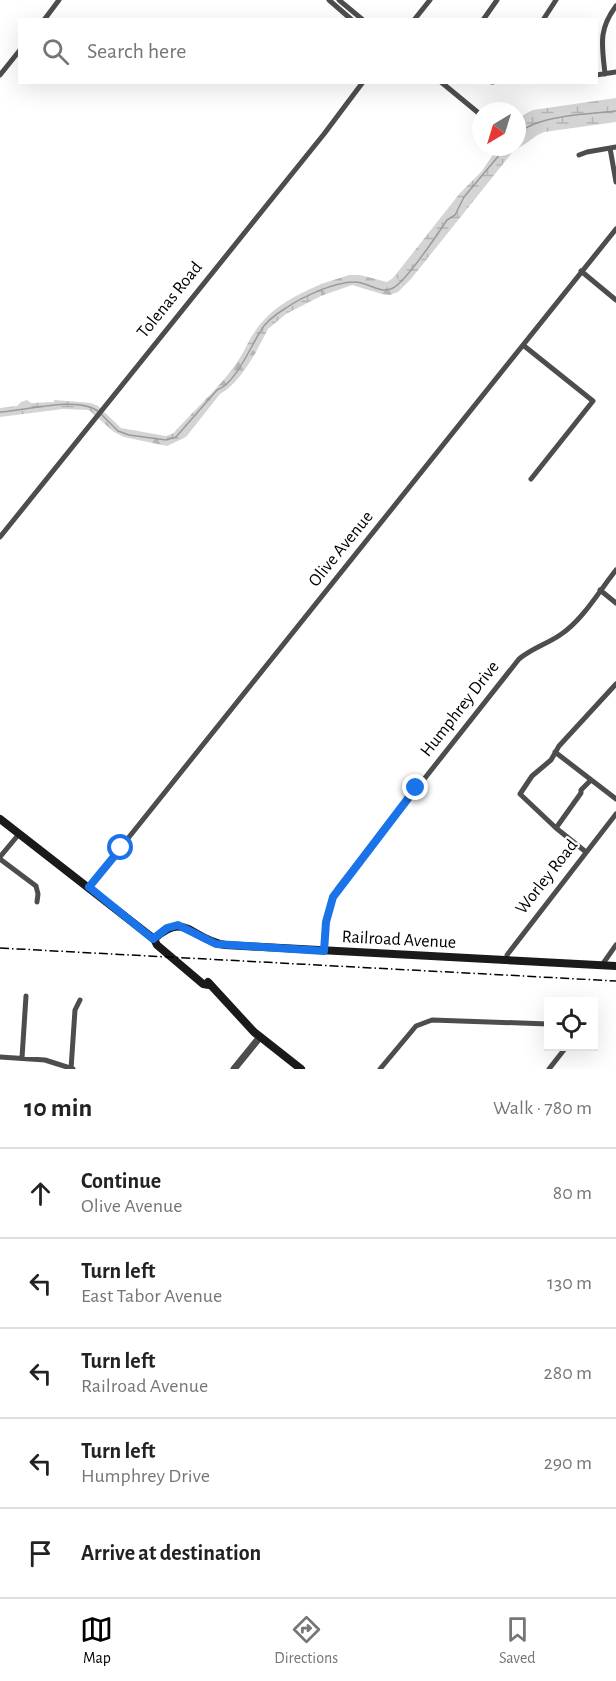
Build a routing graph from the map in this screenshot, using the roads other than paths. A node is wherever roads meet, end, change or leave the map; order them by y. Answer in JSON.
{"nodes":[{"id":1,"x":59,"y":0,"type":"edge"},
{"id":2,"x":329,"y":0,"type":"edge"},
{"id":3,"x":339,"y":0,"type":"edge"},
{"id":4,"x":430,"y":0,"type":"edge"},
{"id":5,"x":497,"y":0,"type":"edge"},
{"id":6,"x":556,"y":0,"type":"edge"},
{"id":7,"x":616,"y":6,"type":"edge"},
{"id":8,"x":46,"y":18,"type":"edge"},
{"id":9,"x":350,"y":18,"type":"edge"},
{"id":10,"x":361,"y":18,"type":"edge"},
{"id":11,"x":416,"y":18,"type":"edge"},
{"id":12,"x":484,"y":18,"type":"edge"},
{"id":13,"x":544,"y":18,"type":"edge"},
{"id":14,"x":18,"y":52,"type":"edge"},
{"id":15,"x":616,"y":72,"type":"edge"},
{"id":16,"x":605,"y":74,"type":"junction"},
{"id":17,"x":0,"y":75,"type":"edge"},
{"id":18,"x":598,"y":75,"type":"edge"},
{"id":19,"x":362,"y":84,"type":"edge"},
{"id":20,"x":443,"y":84,"type":"edge"},
{"id":21,"x":472,"y":108,"type":"edge"},
{"id":22,"x":613,"y":148,"type":"edge"},
{"id":23,"x":579,"y":155,"type":"dead end"},
{"id":24,"x":616,"y":182,"type":"edge"},
{"id":25,"x":616,"y":229,"type":"edge"},
{"id":26,"x":581,"y":271,"type":"junction"},
{"id":27,"x":616,"y":300,"type":"edge"},
{"id":28,"x":523,"y":345,"type":"junction"},
{"id":29,"x":531,"y":478,"type":"dead end"},
{"id":30,"x":0,"y":537,"type":"edge"},
{"id":31,"x":616,"y":570,"type":"edge"},
{"id":32,"x":600,"y":590,"type":"junction"},
{"id":33,"x":616,"y":603,"type":"edge"},
{"id":34,"x":616,"y":684,"type":"edge"},
{"id":35,"x":555,"y":752,"type":"junction"},
{"id":36,"x":591,"y":780,"type":"junction"},
{"id":37,"x":616,"y":799,"type":"edge"},
{"id":38,"x":616,"y":814,"type":"edge"},
{"id":39,"x":0,"y":819,"type":"edge"},
{"id":40,"x":556,"y":828,"type":"junction"},
{"id":41,"x":19,"y":834,"type":"junction"},
{"id":42,"x":586,"y":852,"type":"junction"},
{"id":43,"x":0,"y":858,"type":"edge"},
{"id":44,"x":89,"y":887,"type":"junction"},
{"id":45,"x":37,"y":903,"type":"dead end"},
{"id":46,"x":153,"y":939,"type":"junction"},
{"id":47,"x":616,"y":945,"type":"edge"},
{"id":48,"x":324,"y":951,"type":"junction"},
{"id":49,"x":507,"y":960,"type":"junction"},
{"id":50,"x":602,"y":965,"type":"junction"},
{"id":51,"x":616,"y":966,"type":"edge"},
{"id":52,"x":26,"y":996,"type":"dead end"},
{"id":53,"x":80,"y":1000,"type":"dead end"},
{"id":54,"x":544,"y":1024,"type":"edge"},
{"id":55,"x":260,"y":1037,"type":"junction"},
{"id":56,"x":564,"y":1051,"type":"edge"},
{"id":57,"x":0,"y":1058,"type":"edge"},
{"id":58,"x":22,"y":1058,"type":"junction"},
{"id":59,"x":72,"y":1069,"type":"edge"},
{"id":60,"x":234,"y":1069,"type":"edge"},
{"id":61,"x":301,"y":1069,"type":"edge"},
{"id":62,"x":380,"y":1069,"type":"edge"},
{"id":63,"x":549,"y":1069,"type":"edge"}],
"edges":[{"from":1,"to":8,"type":"street"},
{"from":2,"to":9,"type":"street"},
{"from":3,"to":10,"type":"street"},
{"from":4,"to":11,"type":"street"},
{"from":5,"to":12,"type":"street"},
{"from":6,"to":13,"type":"street"},
{"from":7,"to":16,"type":"street"},
{"from":14,"to":17,"type":"street"},
{"from":15,"to":16,"type":"street"},
{"from":16,"to":18,"type":"street"},
{"from":19,"to":30,"type":"street","name":"Tolenas Road"},
{"from":20,"to":21,"type":"street"},
{"from":22,"to":23,"type":"street"},
{"from":22,"to":24,"type":"street"},
{"from":25,"to":26,"type":"street","name":"Olive Avenue"},
{"from":26,"to":27,"type":"street"},
{"from":26,"to":28,"type":"street","name":"Olive Avenue"},
{"from":28,"to":29,"type":"street"},
{"from":28,"to":44,"type":"street","name":"Olive Avenue"},
{"from":31,"to":32,"type":"street","name":"Humphrey Drive"},
{"from":32,"to":33,"type":"street"},
{"from":32,"to":48,"type":"street","name":"Humphrey Drive"},
{"from":34,"to":35,"type":"street"},
{"from":35,"to":36,"type":"street"},
{"from":35,"to":40,"type":"street"},
{"from":36,"to":37,"type":"street"},
{"from":36,"to":40,"type":"street"},
{"from":38,"to":42,"type":"street","name":"Worley Road"},
{"from":39,"to":41,"type":"main road"},
{"from":40,"to":42,"type":"street"},
{"from":41,"to":43,"type":"street"},
{"from":41,"to":44,"type":"main road"},
{"from":42,"to":49,"type":"street","name":"Worley Road"},
{"from":43,"to":45,"type":"street"},
{"from":44,"to":46,"type":"main road"},
{"from":46,"to":48,"type":"main road","name":"Railroad Avenue"},
{"from":46,"to":55,"type":"main road"},
{"from":47,"to":50,"type":"street"},
{"from":48,"to":49,"type":"main road","name":"Railroad Avenue"},
{"from":49,"to":50,"type":"main road","name":"Railroad Avenue"},
{"from":50,"to":51,"type":"main road","name":"Railroad Avenue"},
{"from":52,"to":58,"type":"street"},
{"from":53,"to":59,"type":"street"},
{"from":54,"to":62,"type":"street"},
{"from":55,"to":60,"type":"street"},
{"from":55,"to":61,"type":"main road"},
{"from":56,"to":63,"type":"street"},
{"from":57,"to":58,"type":"street"},
{"from":58,"to":59,"type":"street"}]}
